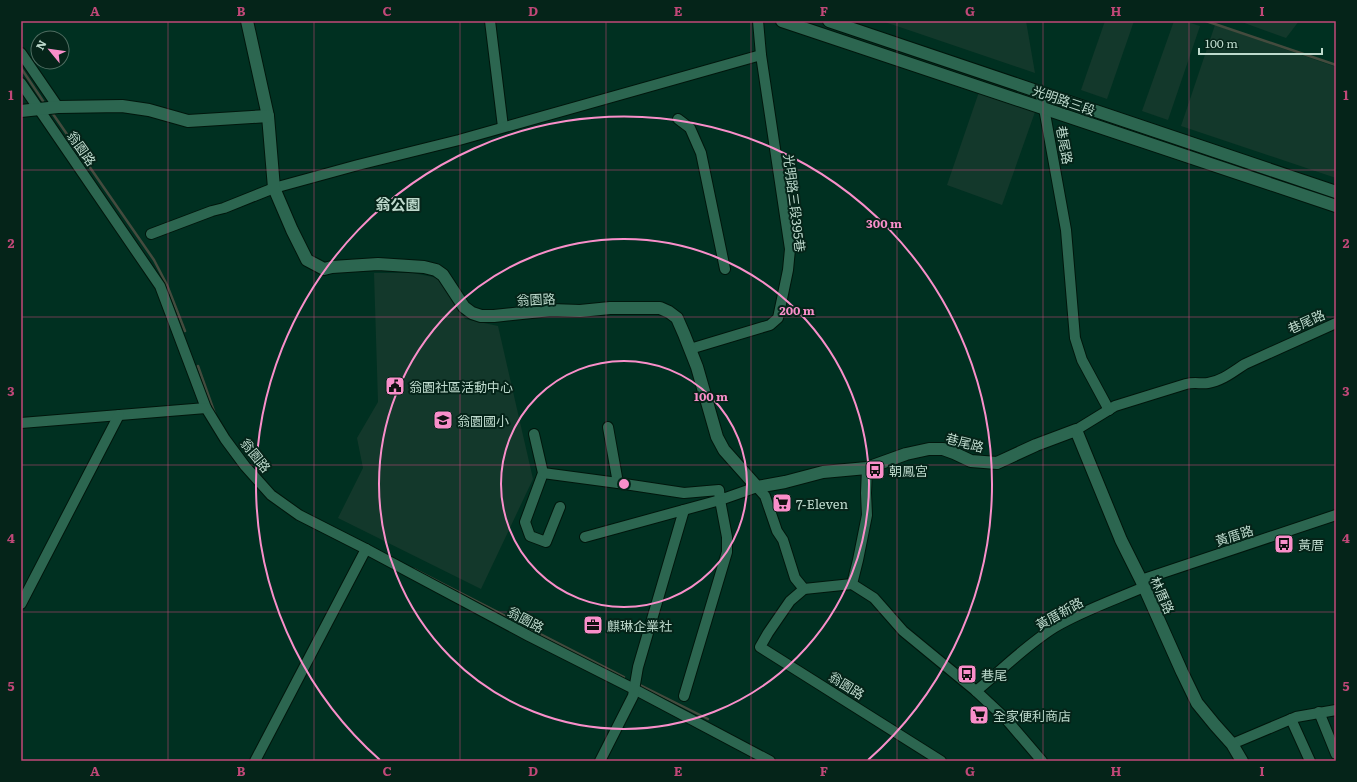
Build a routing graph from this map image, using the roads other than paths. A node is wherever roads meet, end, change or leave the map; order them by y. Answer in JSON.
{"nodes":[{"id":1,"x":247,"y":21,"type":"edge"},
{"id":2,"x":490,"y":21,"type":"edge"},
{"id":3,"x":758,"y":21,"type":"edge"},
{"id":4,"x":782,"y":21,"type":"edge"},
{"id":5,"x":829,"y":21,"type":"edge"},
{"id":6,"x":21,"y":53,"type":"edge"},
{"id":7,"x":761,"y":55,"type":"junction"},
{"id":8,"x":21,"y":83,"type":"edge"},
{"id":9,"x":1040,"y":92,"type":"junction"},
{"id":10,"x":58,"y":107,"type":"junction"},
{"id":11,"x":1044,"y":108,"type":"junction"},
{"id":12,"x":39,"y":110,"type":"junction"},
{"id":13,"x":21,"y":111,"type":"edge"},
{"id":14,"x":268,"y":116,"type":"junction"},
{"id":15,"x":678,"y":119,"type":"dead end"},
{"id":16,"x":503,"y":127,"type":"junction"},
{"id":17,"x":274,"y":188,"type":"junction"},
{"id":18,"x":1336,"y":192,"type":"edge"},
{"id":19,"x":1336,"y":206,"type":"edge"},
{"id":20,"x":151,"y":234,"type":"dead end"},
{"id":21,"x":726,"y":269,"type":"dead end"},
{"id":22,"x":1336,"y":323,"type":"edge"},
{"id":23,"x":690,"y":349,"type":"junction"},
{"id":24,"x":206,"y":408,"type":"junction"},
{"id":25,"x":1109,"y":410,"type":"junction"},
{"id":26,"x":119,"y":415,"type":"junction"},
{"id":27,"x":21,"y":423,"type":"edge"},
{"id":28,"x":608,"y":427,"type":"dead end"},
{"id":29,"x":1076,"y":430,"type":"junction"},
{"id":30,"x":534,"y":434,"type":"dead end"},
{"id":31,"x":867,"y":468,"type":"junction"},
{"id":32,"x":543,"y":473,"type":"junction"},
{"id":33,"x":618,"y":483,"type":"junction"},
{"id":34,"x":758,"y":487,"type":"junction"},
{"id":35,"x":720,"y":500,"type":"junction"},
{"id":36,"x":560,"y":507,"type":"dead end"},
{"id":37,"x":684,"y":510,"type":"junction"},
{"id":38,"x":1336,"y":515,"type":"edge"},
{"id":39,"x":585,"y":537,"type":"dead end"},
{"id":40,"x":366,"y":549,"type":"junction"},
{"id":41,"x":1142,"y":583,"type":"junction"},
{"id":42,"x":852,"y":584,"type":"junction"},
{"id":43,"x":804,"y":589,"type":"junction"},
{"id":44,"x":21,"y":604,"type":"edge"},
{"id":45,"x":634,"y":689,"type":"junction"},
{"id":46,"x":976,"y":691,"type":"junction"},
{"id":47,"x":684,"y":696,"type":"dead end"},
{"id":48,"x":1336,"y":710,"type":"edge"},
{"id":49,"x":1319,"y":712,"type":"junction"},
{"id":50,"x":1291,"y":718,"type":"junction"},
{"id":51,"x":1232,"y":744,"type":"junction"},
{"id":52,"x":1336,"y":754,"type":"edge"},
{"id":53,"x":255,"y":761,"type":"edge"},
{"id":54,"x":600,"y":761,"type":"edge"},
{"id":55,"x":770,"y":761,"type":"edge"},
{"id":56,"x":941,"y":761,"type":"edge"},
{"id":57,"x":1042,"y":761,"type":"edge"},
{"id":58,"x":1242,"y":761,"type":"edge"},
{"id":59,"x":1310,"y":761,"type":"edge"}],
"edges":[{"from":1,"to":14,"type":"street","name":"翁園路"},
{"from":2,"to":16,"type":"street"},
{"from":3,"to":7,"type":"street","name":"光明路三段395巷"},
{"from":4,"to":11,"type":"street","name":"光明路三段"},
{"from":5,"to":9,"type":"street","name":"光明路三段"},
{"from":6,"to":10,"type":"street"},
{"from":7,"to":16,"type":"street"},
{"from":7,"to":23,"type":"street","name":"光明路三段395巷"},
{"from":8,"to":12,"type":"street","name":"翁園路"},
{"from":9,"to":11,"type":"street","name":"巷尾路"},
{"from":9,"to":18,"type":"street","name":"光明路三段"},
{"from":10,"to":12,"type":"street"},
{"from":10,"to":14,"type":"street"},
{"from":11,"to":19,"type":"street","name":"光明路三段"},
{"from":11,"to":25,"type":"street","name":"巷尾路"},
{"from":12,"to":13,"type":"street"},
{"from":12,"to":24,"type":"street","name":"翁園路"},
{"from":14,"to":17,"type":"street","name":"翁園路"},
{"from":15,"to":21,"type":"street"},
{"from":16,"to":17,"type":"street"},
{"from":17,"to":20,"type":"street"},
{"from":17,"to":23,"type":"street","name":"翁園路"},
{"from":22,"to":25,"type":"street","name":"巷尾路"},
{"from":23,"to":34,"type":"street","name":"翁園路"},
{"from":24,"to":26,"type":"street"},
{"from":24,"to":40,"type":"street","name":"翁園路"},
{"from":25,"to":29,"type":"street","name":"巷尾路"},
{"from":26,"to":27,"type":"street"},
{"from":26,"to":44,"type":"street"},
{"from":28,"to":33,"type":"street"},
{"from":29,"to":31,"type":"street","name":"巷尾路"},
{"from":29,"to":41,"type":"street","name":"林厝路"},
{"from":30,"to":32,"type":"street"},
{"from":31,"to":34,"type":"street","name":"巷尾路"},
{"from":31,"to":42,"type":"street"},
{"from":32,"to":33,"type":"street"},
{"from":32,"to":36,"type":"street"},
{"from":33,"to":35,"type":"street"},
{"from":34,"to":35,"type":"street"},
{"from":34,"to":43,"type":"street","name":"翁園路"},
{"from":35,"to":37,"type":"street"},
{"from":35,"to":47,"type":"street"},
{"from":37,"to":39,"type":"street"},
{"from":37,"to":45,"type":"street"},
{"from":38,"to":41,"type":"street","name":"黃厝路"},
{"from":40,"to":45,"type":"street","name":"翁園路"},
{"from":40,"to":53,"type":"street"},
{"from":41,"to":46,"type":"street","name":"黃厝新路"},
{"from":41,"to":51,"type":"street","name":"林厝路"},
{"from":42,"to":43,"type":"street"},
{"from":42,"to":46,"type":"street"},
{"from":43,"to":56,"type":"street","name":"翁園路"},
{"from":45,"to":54,"type":"street"},
{"from":45,"to":55,"type":"street","name":"翁園路"},
{"from":46,"to":57,"type":"street"},
{"from":48,"to":49,"type":"street"},
{"from":49,"to":50,"type":"street"},
{"from":49,"to":52,"type":"street"},
{"from":50,"to":51,"type":"street"},
{"from":50,"to":59,"type":"street"},
{"from":51,"to":58,"type":"street","name":"林厝路"}]}
